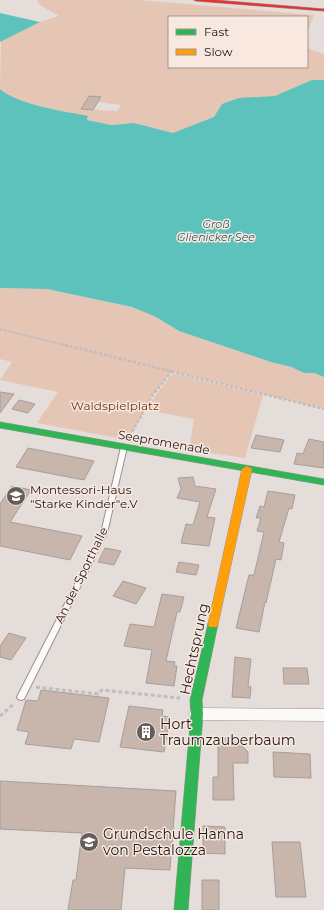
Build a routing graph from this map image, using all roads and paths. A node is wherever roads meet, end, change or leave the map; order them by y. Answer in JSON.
{"nodes":[{"id":1,"x":196,"y":0,"type":"edge"},
{"id":2,"x":324,"y":10,"type":"edge"},
{"id":3,"x":0,"y":329,"type":"edge"},
{"id":4,"x":172,"y":371,"type":"junction"},
{"id":5,"x":324,"y":409,"type":"edge"},
{"id":6,"x":0,"y":425,"type":"edge"},
{"id":7,"x":124,"y":447,"type":"junction"},
{"id":8,"x":247,"y":469,"type":"junction"},
{"id":9,"x":324,"y":482,"type":"edge"},
{"id":10,"x":26,"y":686,"type":"junction"},
{"id":11,"x":21,"y":697,"type":"joint"},
{"id":12,"x":197,"y":707,"type":"junction"},
{"id":13,"x":324,"y":715,"type":"edge"},
{"id":14,"x":0,"y":716,"type":"edge"},
{"id":15,"x":181,"y":910,"type":"edge"}],
"edges":[{"from":1,"to":2,"type":"street"},
{"from":3,"to":4,"type":"path"},
{"from":4,"to":5,"type":"path"},
{"from":4,"to":7,"type":"path"},
{"from":6,"to":7,"type":"street","name":"Seepromenade"},
{"from":7,"to":8,"type":"street","name":"Seepromenade"},
{"from":7,"to":10,"type":"lane","name":"An der Sporthalle"},
{"from":8,"to":9,"type":"street","name":"Seepromenade"},
{"from":8,"to":12,"type":"street","name":"Hechtsprung"},
{"from":10,"to":11,"type":"lane","name":"An der Sporthalle"},
{"from":10,"to":12,"type":"path"},
{"from":11,"to":14,"type":"path"},
{"from":12,"to":13,"type":"street"},
{"from":12,"to":15,"type":"street","name":"Hechtsprung"}]}
